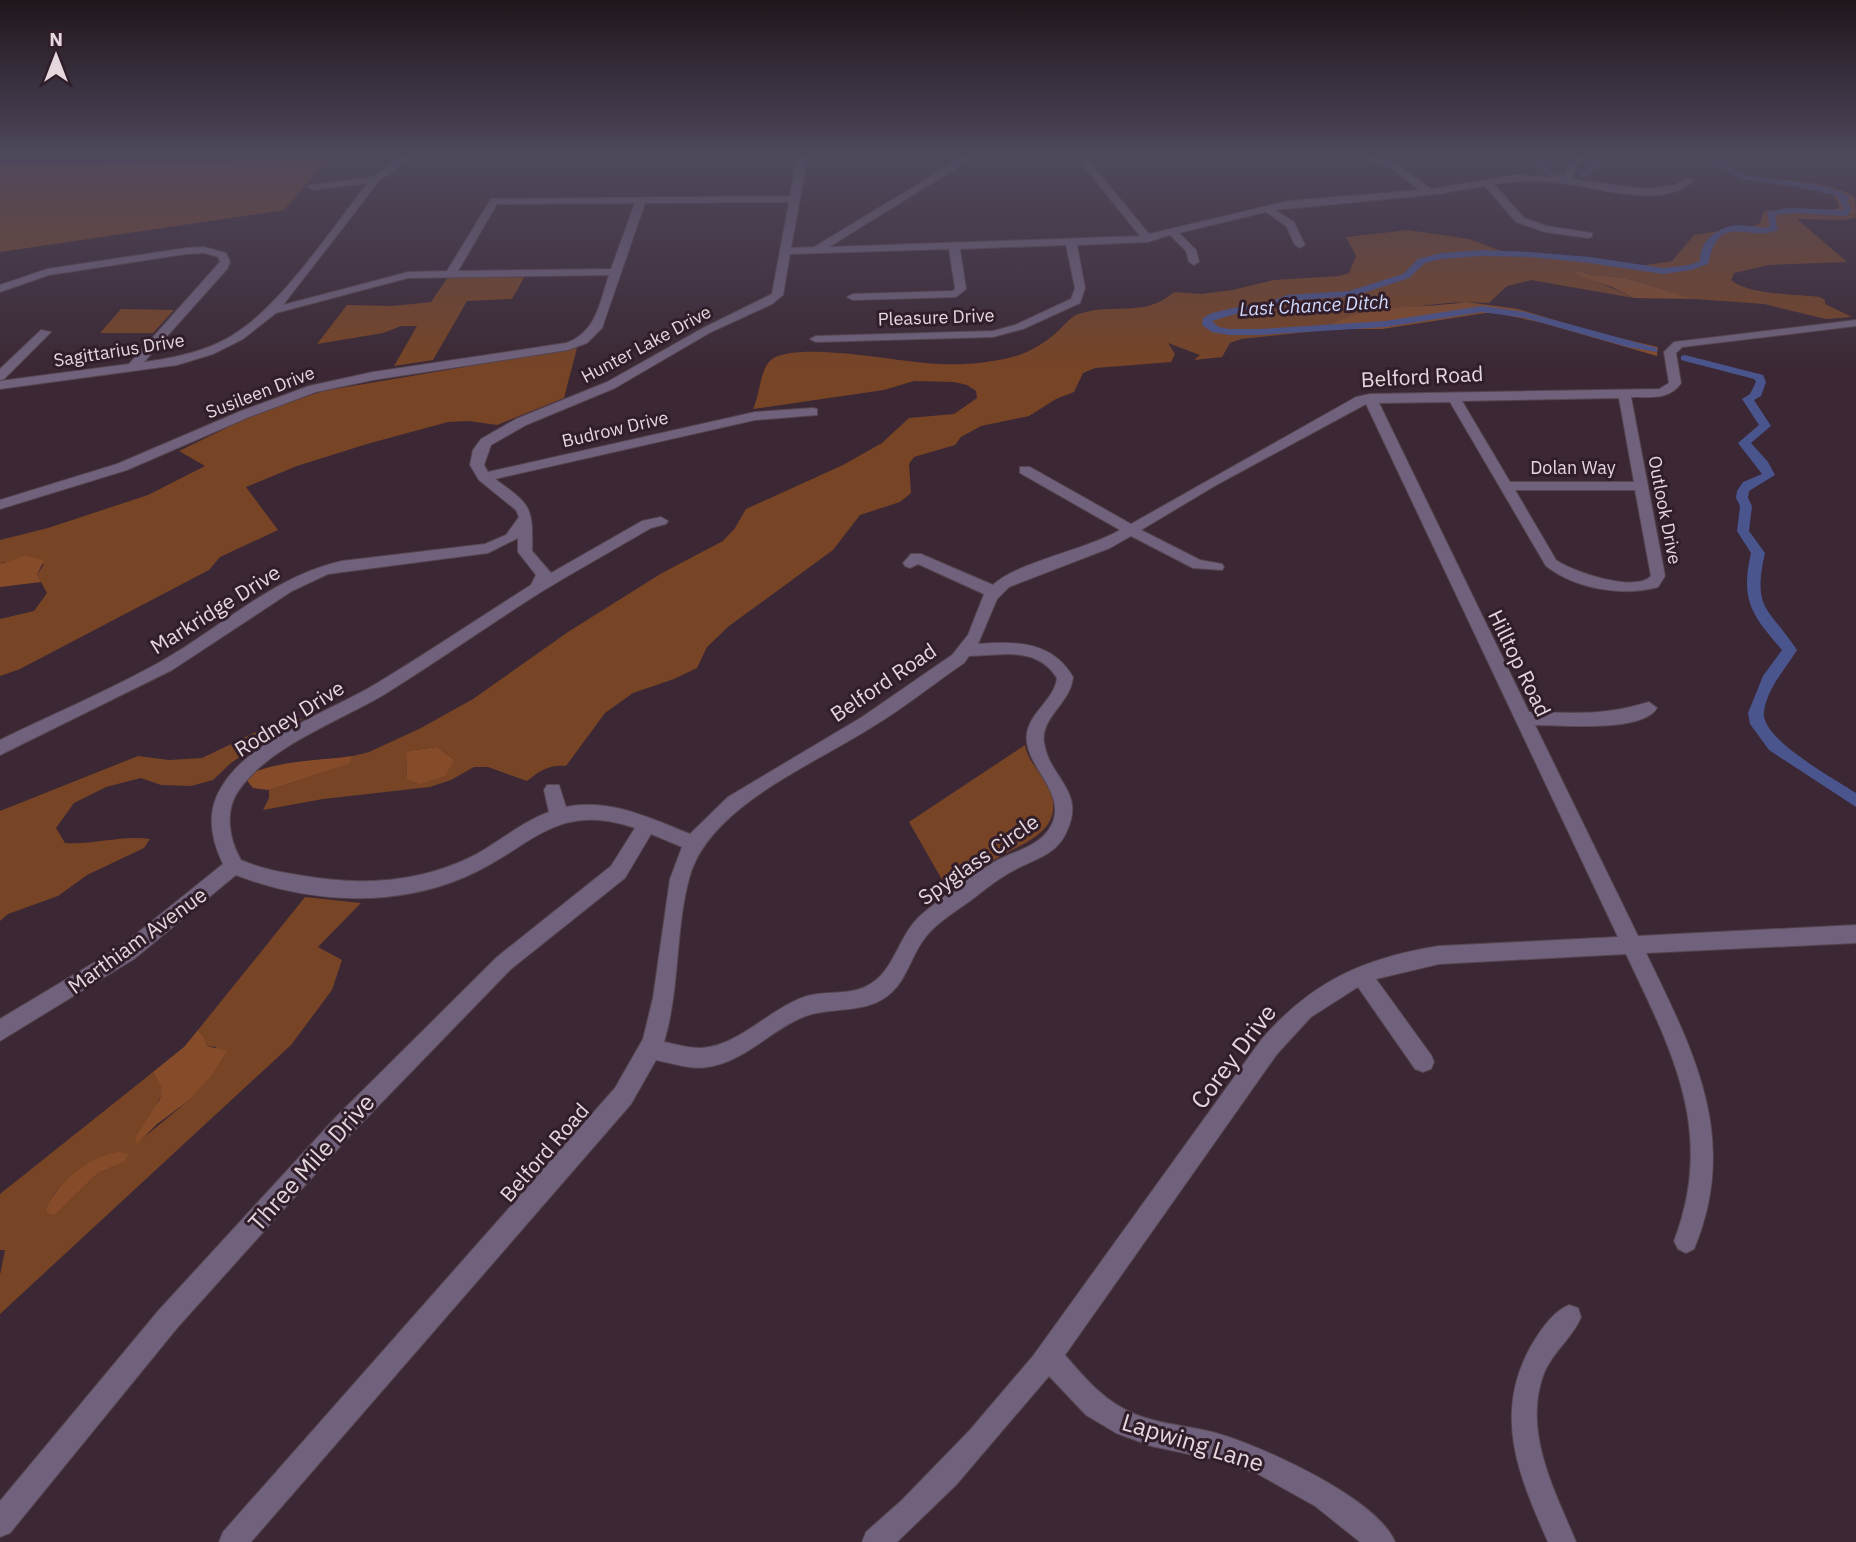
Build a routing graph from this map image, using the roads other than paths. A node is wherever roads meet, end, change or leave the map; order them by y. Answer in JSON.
{"nodes":[{"id":1,"x":339,"y":226,"type":"edge"},
{"id":2,"x":479,"y":226,"type":"edge"},
{"id":3,"x":633,"y":226,"type":"edge"},
{"id":4,"x":790,"y":226,"type":"edge"},
{"id":5,"x":856,"y":226,"type":"edge"},
{"id":6,"x":1136,"y":226,"type":"edge"},
{"id":7,"x":1200,"y":226,"type":"edge"},
{"id":8,"x":1291,"y":226,"type":"edge"},
{"id":9,"x":1537,"y":226,"type":"edge"},
{"id":10,"x":1174,"y":233,"type":"junction"},
{"id":11,"x":1588,"y":235,"type":"dead end"},
{"id":12,"x":1147,"y":239,"type":"junction"},
{"id":13,"x":1071,"y":243,"type":"junction"},
{"id":14,"x":1300,"y":245,"type":"dead end"},
{"id":15,"x":954,"y":246,"type":"junction"},
{"id":16,"x":786,"y":251,"type":"junction"},
{"id":17,"x":814,"y":251,"type":"junction"},
{"id":18,"x":1194,"y":262,"type":"dead end"},
{"id":19,"x":617,"y":272,"type":"junction"},
{"id":20,"x":451,"y":273,"type":"junction"},
{"id":21,"x":0,"y":289,"type":"edge"},
{"id":22,"x":853,"y":298,"type":"dead end"},
{"id":23,"x":272,"y":311,"type":"junction"},
{"id":24,"x":1856,"y":323,"type":"edge"},
{"id":25,"x":45,"y":332,"type":"dead end"},
{"id":26,"x":816,"y":339,"type":"dead end"},
{"id":27,"x":132,"y":368,"type":"junction"},
{"id":28,"x":0,"y":376,"type":"edge"},
{"id":29,"x":0,"y":385,"type":"edge"},
{"id":30,"x":1624,"y":393,"type":"junction"},
{"id":31,"x":1454,"y":396,"type":"junction"},
{"id":32,"x":1370,"y":398,"type":"junction"},
{"id":33,"x":813,"y":412,"type":"dead end"},
{"id":34,"x":1025,"y":470,"type":"dead end"},
{"id":35,"x":484,"y":477,"type":"junction"},
{"id":36,"x":1506,"y":486,"type":"junction"},
{"id":37,"x":1640,"y":486,"type":"junction"},
{"id":38,"x":0,"y":505,"type":"edge"},
{"id":39,"x":526,"y":517,"type":"junction"},
{"id":40,"x":661,"y":521,"type":"dead end"},
{"id":41,"x":1131,"y":530,"type":"junction"},
{"id":42,"x":466,"y":551,"type":"junction"},
{"id":43,"x":530,"y":559,"type":"junction"},
{"id":44,"x":910,"y":563,"type":"dead end"},
{"id":45,"x":1217,"y":567,"type":"dead end"},
{"id":46,"x":537,"y":588,"type":"junction"},
{"id":47,"x":994,"y":592,"type":"junction"},
{"id":48,"x":966,"y":651,"type":"junction"},
{"id":49,"x":1650,"y":708,"type":"dead end"},
{"id":50,"x":1523,"y":718,"type":"junction"},
{"id":51,"x":0,"y":748,"type":"edge"},
{"id":52,"x":552,"y":790,"type":"dead end"},
{"id":53,"x":559,"y":816,"type":"junction"},
{"id":54,"x":646,"y":826,"type":"junction"},
{"id":55,"x":693,"y":843,"type":"junction"},
{"id":56,"x":234,"y":866,"type":"junction"},
{"id":57,"x":1856,"y":934,"type":"edge"},
{"id":58,"x":1632,"y":947,"type":"junction"},
{"id":59,"x":1361,"y":974,"type":"junction"},
{"id":60,"x":0,"y":1031,"type":"edge"},
{"id":61,"x":650,"y":1049,"type":"junction"},
{"id":62,"x":1423,"y":1062,"type":"dead end"},
{"id":63,"x":1686,"y":1241,"type":"dead end"},
{"id":64,"x":1569,"y":1317,"type":"dead end"},
{"id":65,"x":1048,"y":1356,"type":"junction"},
{"id":66,"x":0,"y":1523,"type":"edge"},
{"id":67,"x":233,"y":1542,"type":"edge"},
{"id":68,"x":876,"y":1542,"type":"edge"},
{"id":69,"x":1381,"y":1542,"type":"edge"},
{"id":70,"x":1562,"y":1542,"type":"edge"}],
"edges":[{"from":1,"to":23,"type":"street","name":"Sagittarius Drive"},
{"from":2,"to":20,"type":"street"},
{"from":3,"to":19,"type":"street"},
{"from":4,"to":16,"type":"street","name":"Hunter Lake Drive"},
{"from":5,"to":17,"type":"street"},
{"from":6,"to":12,"type":"street"},
{"from":7,"to":10,"type":"street"},
{"from":8,"to":14,"type":"street"},
{"from":9,"to":11,"type":"street"},
{"from":10,"to":12,"type":"street"},
{"from":10,"to":18,"type":"street"},
{"from":12,"to":13,"type":"street"},
{"from":13,"to":15,"type":"street"},
{"from":13,"to":26,"type":"street","name":"Pleasure Drive"},
{"from":15,"to":17,"type":"street"},
{"from":15,"to":22,"type":"street"},
{"from":16,"to":17,"type":"street"},
{"from":16,"to":35,"type":"street","name":"Hunter Lake Drive"},
{"from":19,"to":20,"type":"street"},
{"from":19,"to":38,"type":"street","name":"Susileen Drive"},
{"from":20,"to":23,"type":"street"},
{"from":21,"to":27,"type":"street"},
{"from":23,"to":27,"type":"street","name":"Sagittarius Drive"},
{"from":24,"to":30,"type":"street","name":"Belford Road"},
{"from":25,"to":28,"type":"street"},
{"from":27,"to":29,"type":"street","name":"Sagittarius Drive"},
{"from":30,"to":31,"type":"street","name":"Belford Road"},
{"from":30,"to":37,"type":"street","name":"Outlook Drive"},
{"from":31,"to":32,"type":"street","name":"Belford Road"},
{"from":31,"to":36,"type":"street","name":"Outlook Drive"},
{"from":32,"to":41,"type":"street","name":"Belford Road"},
{"from":32,"to":50,"type":"street","name":"Hilltop Road"},
{"from":33,"to":35,"type":"street","name":"Budrow Drive"},
{"from":34,"to":41,"type":"street"},
{"from":35,"to":39,"type":"street"},
{"from":36,"to":37,"type":"street","name":"Dolan Way"},
{"from":36,"to":37,"type":"street","name":"Outlook Drive"},
{"from":39,"to":42,"type":"street","name":"Markridge Drive"},
{"from":39,"to":43,"type":"street"},
{"from":40,"to":46,"type":"street","name":"Rodney Drive"},
{"from":41,"to":45,"type":"street"},
{"from":41,"to":47,"type":"street","name":"Belford Road"},
{"from":42,"to":43,"type":"street","name":"Markridge Drive"},
{"from":42,"to":51,"type":"street","name":"Markridge Drive"},
{"from":43,"to":46,"type":"street"},
{"from":44,"to":47,"type":"street"},
{"from":46,"to":56,"type":"street","name":"Rodney Drive"},
{"from":47,"to":48,"type":"street","name":"Belford Road"},
{"from":48,"to":55,"type":"street","name":"Belford Road"},
{"from":48,"to":61,"type":"street","name":"Spyglass Circle"},
{"from":49,"to":50,"type":"street"},
{"from":50,"to":58,"type":"street","name":"Hilltop Road"},
{"from":52,"to":53,"type":"street"},
{"from":53,"to":54,"type":"street"},
{"from":53,"to":56,"type":"street"},
{"from":54,"to":55,"type":"street"},
{"from":54,"to":66,"type":"street","name":"Three Mile Drive"},
{"from":55,"to":61,"type":"street","name":"Belford Road"},
{"from":56,"to":60,"type":"street","name":"Marthiam Avenue"},
{"from":57,"to":58,"type":"street","name":"Corey Drive"},
{"from":58,"to":59,"type":"street","name":"Corey Drive"},
{"from":58,"to":63,"type":"street","name":"Hilltop Road"},
{"from":59,"to":62,"type":"street"},
{"from":59,"to":65,"type":"street","name":"Corey Drive"},
{"from":61,"to":67,"type":"street","name":"Belford Road"},
{"from":64,"to":70,"type":"street"},
{"from":65,"to":68,"type":"street","name":"Corey Drive"},
{"from":65,"to":69,"type":"street","name":"Lapwing Lane"}]}
